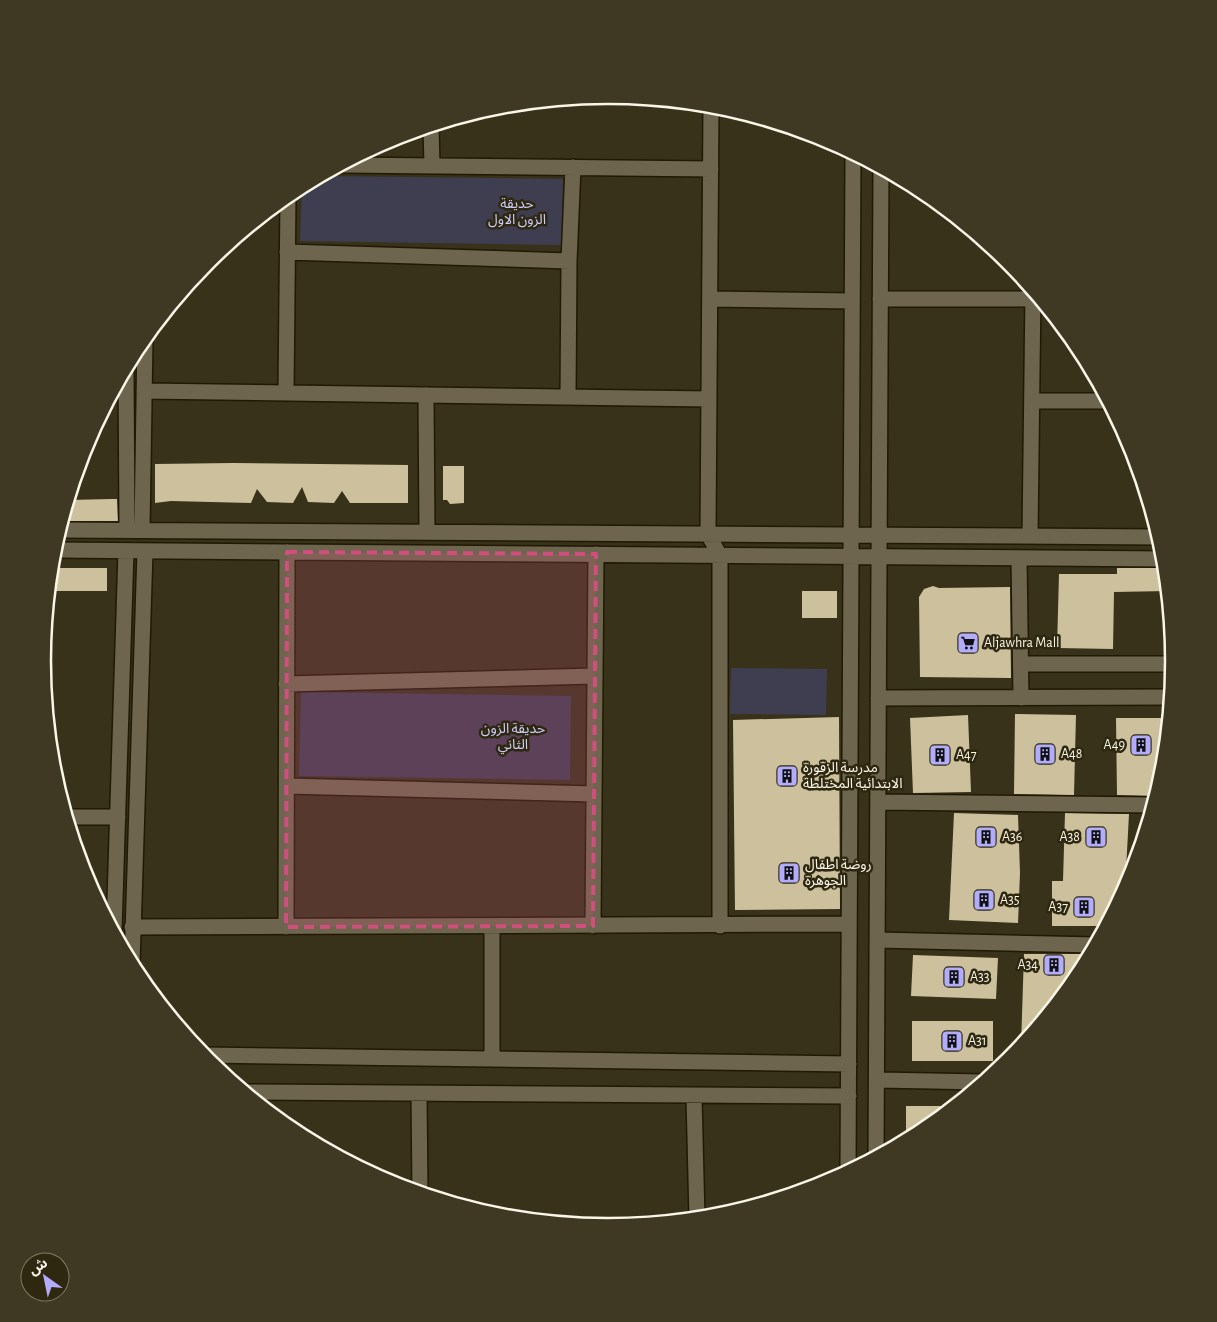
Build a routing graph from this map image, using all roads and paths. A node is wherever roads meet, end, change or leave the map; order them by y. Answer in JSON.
{"nodes":[{"id":1,"x":711,"y":113,"type":"edge"},
{"id":2,"x":431,"y":132,"type":"edge"},
{"id":3,"x":852,"y":160,"type":"edge"},
{"id":4,"x":354,"y":165,"type":"edge"},
{"id":5,"x":432,"y":166,"type":"junction"},
{"id":6,"x":573,"y":167,"type":"junction"},
{"id":7,"x":711,"y":169,"type":"junction"},
{"id":8,"x":881,"y":175,"type":"edge"},
{"id":9,"x":288,"y":206,"type":"edge"},
{"id":10,"x":287,"y":252,"type":"junction"},
{"id":11,"x":569,"y":261,"type":"junction"},
{"id":12,"x":1028,"y":295,"type":"edge"},
{"id":13,"x":710,"y":299,"type":"junction"},
{"id":14,"x":880,"y":299,"type":"junction"},
{"id":15,"x":852,"y":301,"type":"junction"},
{"id":16,"x":1033,"y":301,"type":"edge"},
{"id":17,"x":144,"y":353,"type":"edge"},
{"id":18,"x":127,"y":381,"type":"edge"},
{"id":19,"x":144,"y":391,"type":"junction"},
{"id":20,"x":286,"y":393,"type":"junction"},
{"id":21,"x":426,"y":395,"type":"junction"},
{"id":22,"x":568,"y":397,"type":"junction"},
{"id":23,"x":709,"y":399,"type":"junction"},
{"id":24,"x":1033,"y":401,"type":"junction"},
{"id":25,"x":1101,"y":401,"type":"edge"},
{"id":26,"x":67,"y":530,"type":"edge"},
{"id":27,"x":134,"y":530,"type":"junction"},
{"id":28,"x":426,"y":532,"type":"junction"},
{"id":29,"x":708,"y":534,"type":"junction"},
{"id":30,"x":851,"y":535,"type":"junction"},
{"id":31,"x":879,"y":535,"type":"junction"},
{"id":32,"x":1030,"y":536,"type":"junction"},
{"id":33,"x":1152,"y":537,"type":"edge"},
{"id":34,"x":62,"y":550,"type":"edge"},
{"id":35,"x":134,"y":551,"type":"junction"},
{"id":36,"x":287,"y":552,"type":"junction"},
{"id":37,"x":596,"y":554,"type":"junction"},
{"id":38,"x":720,"y":556,"type":"junction"},
{"id":39,"x":851,"y":556,"type":"junction"},
{"id":40,"x":879,"y":557,"type":"junction"},
{"id":41,"x":1019,"y":558,"type":"junction"},
{"id":42,"x":1156,"y":559,"type":"edge"},
{"id":43,"x":1021,"y":664,"type":"junction"},
{"id":44,"x":1166,"y":664,"type":"edge"},
{"id":45,"x":594,"y":676,"type":"junction"},
{"id":46,"x":286,"y":684,"type":"junction"},
{"id":47,"x":1165,"y":697,"type":"edge"},
{"id":48,"x":878,"y":698,"type":"junction"},
{"id":49,"x":1021,"y":698,"type":"junction"},
{"id":50,"x":287,"y":786,"type":"junction"},
{"id":51,"x":594,"y":794,"type":"junction"},
{"id":52,"x":878,"y":802,"type":"junction"},
{"id":53,"x":1147,"y":805,"type":"edge"},
{"id":54,"x":74,"y":817,"type":"edge"},
{"id":55,"x":118,"y":817,"type":"junction"},
{"id":56,"x":114,"y":918,"type":"edge"},
{"id":57,"x":849,"y":924,"type":"junction"},
{"id":58,"x":286,"y":926,"type":"junction"},
{"id":59,"x":593,"y":926,"type":"junction"},
{"id":60,"x":720,"y":926,"type":"junction"},
{"id":61,"x":132,"y":927,"type":"junction"},
{"id":62,"x":492,"y":927,"type":"junction"},
{"id":63,"x":877,"y":940,"type":"junction"},
{"id":64,"x":1088,"y":945,"type":"edge"},
{"id":65,"x":132,"y":950,"type":"edge"},
{"id":66,"x":213,"y":1054,"type":"edge"},
{"id":67,"x":492,"y":1059,"type":"junction"},
{"id":68,"x":849,"y":1064,"type":"junction"},
{"id":69,"x":879,"y":1080,"type":"dead end"},
{"id":70,"x":974,"y":1082,"type":"edge"},
{"id":71,"x":256,"y":1092,"type":"edge"},
{"id":72,"x":419,"y":1094,"type":"junction"},
{"id":73,"x":848,"y":1096,"type":"junction"},
{"id":74,"x":694,"y":1097,"type":"junction"},
{"id":75,"x":876,"y":1150,"type":"edge"},
{"id":76,"x":848,"y":1164,"type":"edge"},
{"id":77,"x":420,"y":1186,"type":"edge"},
{"id":78,"x":697,"y":1211,"type":"edge"}],
"edges":[{"from":1,"to":7,"type":"street"},
{"from":2,"to":5,"type":"street"},
{"from":3,"to":15,"type":"street"},
{"from":4,"to":5,"type":"street"},
{"from":5,"to":6,"type":"street"},
{"from":6,"to":7,"type":"street"},
{"from":6,"to":11,"type":"street"},
{"from":7,"to":13,"type":"street"},
{"from":8,"to":14,"type":"street"},
{"from":9,"to":10,"type":"street"},
{"from":10,"to":11,"type":"street"},
{"from":10,"to":20,"type":"street"},
{"from":11,"to":22,"type":"street"},
{"from":12,"to":14,"type":"street"},
{"from":13,"to":15,"type":"street"},
{"from":13,"to":23,"type":"street"},
{"from":14,"to":31,"type":"street"},
{"from":15,"to":30,"type":"street"},
{"from":16,"to":24,"type":"street"},
{"from":17,"to":19,"type":"street"},
{"from":18,"to":27,"type":"street"},
{"from":19,"to":20,"type":"street"},
{"from":19,"to":27,"type":"street"},
{"from":20,"to":21,"type":"street"},
{"from":21,"to":22,"type":"street"},
{"from":21,"to":28,"type":"street"},
{"from":22,"to":23,"type":"street"},
{"from":23,"to":29,"type":"street"},
{"from":24,"to":25,"type":"street"},
{"from":24,"to":32,"type":"street"},
{"from":26,"to":27,"type":"street"},
{"from":27,"to":28,"type":"street"},
{"from":27,"to":35,"type":"street"},
{"from":28,"to":29,"type":"street"},
{"from":29,"to":30,"type":"street"},
{"from":29,"to":38,"type":"street"},
{"from":30,"to":31,"type":"street"},
{"from":30,"to":39,"type":"street"},
{"from":31,"to":32,"type":"street"},
{"from":31,"to":40,"type":"street"},
{"from":32,"to":33,"type":"street"},
{"from":34,"to":35,"type":"street"},
{"from":35,"to":36,"type":"street"},
{"from":35,"to":55,"type":"street"},
{"from":35,"to":61,"type":"street"},
{"from":36,"to":37,"type":"street"},
{"from":36,"to":46,"type":"street"},
{"from":37,"to":38,"type":"street"},
{"from":37,"to":45,"type":"street"},
{"from":38,"to":39,"type":"street"},
{"from":38,"to":60,"type":"street"},
{"from":39,"to":40,"type":"street"},
{"from":39,"to":57,"type":"street"},
{"from":40,"to":41,"type":"street"},
{"from":40,"to":48,"type":"street"},
{"from":41,"to":42,"type":"street"},
{"from":41,"to":43,"type":"street"},
{"from":43,"to":44,"type":"street"},
{"from":43,"to":49,"type":"street"},
{"from":45,"to":46,"type":"street"},
{"from":45,"to":51,"type":"street"},
{"from":46,"to":50,"type":"street"},
{"from":47,"to":49,"type":"street"},
{"from":48,"to":49,"type":"street"},
{"from":48,"to":52,"type":"street"},
{"from":50,"to":51,"type":"street"},
{"from":50,"to":58,"type":"street"},
{"from":51,"to":59,"type":"street"},
{"from":52,"to":53,"type":"street"},
{"from":52,"to":63,"type":"street"},
{"from":54,"to":55,"type":"street"},
{"from":55,"to":56,"type":"street"},
{"from":57,"to":60,"type":"street"},
{"from":57,"to":68,"type":"street"},
{"from":58,"to":61,"type":"street"},
{"from":58,"to":62,"type":"street"},
{"from":59,"to":60,"type":"street"},
{"from":59,"to":62,"type":"street"},
{"from":61,"to":65,"type":"street"},
{"from":62,"to":67,"type":"street"},
{"from":63,"to":64,"type":"street"},
{"from":63,"to":75,"type":"street"},
{"from":66,"to":67,"type":"street"},
{"from":67,"to":68,"type":"street"},
{"from":68,"to":73,"type":"street"},
{"from":69,"to":70,"type":"street"},
{"from":71,"to":72,"type":"street"},
{"from":72,"to":74,"type":"street"},
{"from":72,"to":77,"type":"street"},
{"from":73,"to":74,"type":"street"},
{"from":73,"to":76,"type":"street"},
{"from":74,"to":78,"type":"street"}]}
